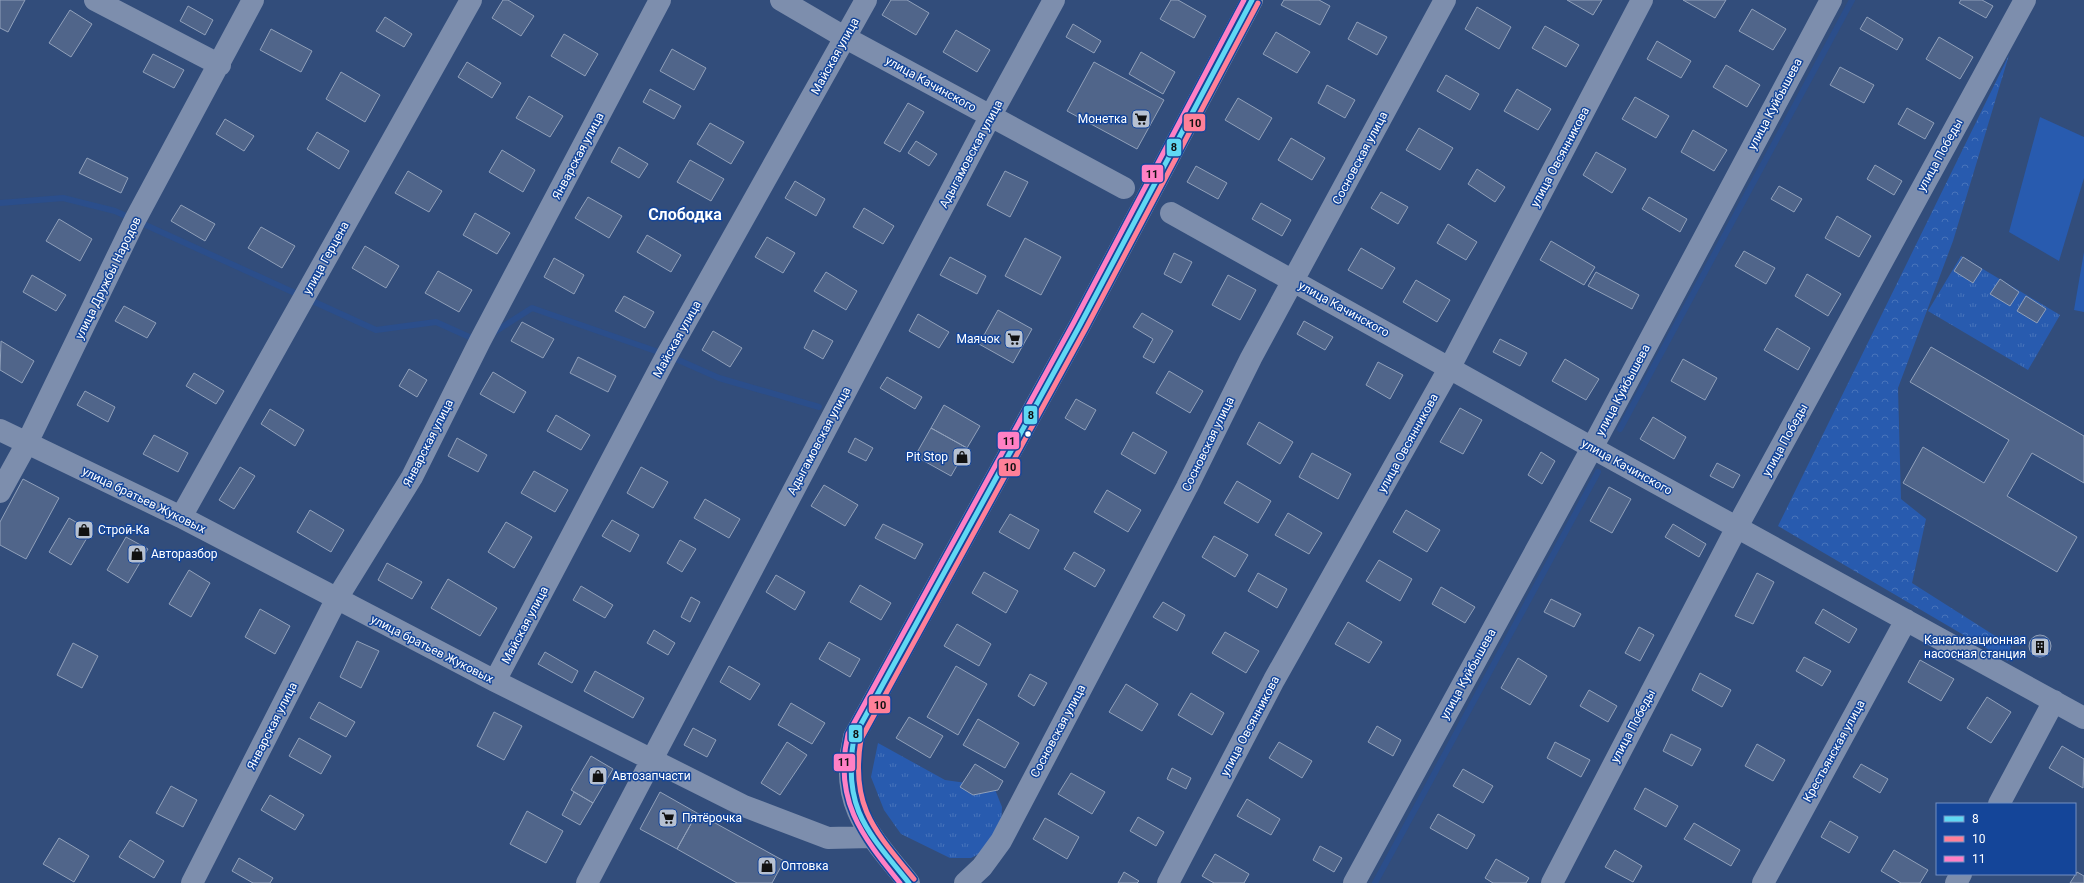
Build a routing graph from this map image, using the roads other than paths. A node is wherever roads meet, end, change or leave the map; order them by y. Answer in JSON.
{"nodes":[{"id":1,"x":95,"y":0,"type":"edge"},
{"id":2,"x":253,"y":0,"type":"edge"},
{"id":3,"x":471,"y":0,"type":"edge"},
{"id":4,"x":660,"y":0,"type":"edge"},
{"id":5,"x":781,"y":0,"type":"edge"},
{"id":6,"x":866,"y":0,"type":"edge"},
{"id":7,"x":1054,"y":0,"type":"edge"},
{"id":8,"x":1252,"y":0,"type":"edge"},
{"id":9,"x":1445,"y":0,"type":"edge"},
{"id":10,"x":1642,"y":0,"type":"edge"},
{"id":11,"x":1831,"y":0,"type":"edge"},
{"id":12,"x":2025,"y":0,"type":"edge"},
{"id":13,"x":846,"y":38,"type":"junction"},
{"id":14,"x":220,"y":65,"type":"junction"},
{"id":15,"x":990,"y":116,"type":"junction"},
{"id":16,"x":1124,"y":188,"type":"dead end"},
{"id":17,"x":1172,"y":213,"type":"dead end"},
{"id":18,"x":1294,"y":281,"type":"junction"},
{"id":19,"x":1450,"y":367,"type":"junction"},
{"id":20,"x":0,"y":430,"type":"edge"},
{"id":21,"x":27,"y":443,"type":"junction"},
{"id":22,"x":1592,"y":448,"type":"junction"},
{"id":23,"x":0,"y":492,"type":"edge"},
{"id":24,"x":181,"y":517,"type":"junction"},
{"id":25,"x":1737,"y":527,"type":"junction"},
{"id":26,"x":336,"y":600,"type":"junction"},
{"id":27,"x":1906,"y":620,"type":"junction"},
{"id":28,"x":495,"y":681,"type":"junction"},
{"id":29,"x":2054,"y":701,"type":"junction"},
{"id":30,"x":2084,"y":718,"type":"edge"},
{"id":31,"x":652,"y":758,"type":"junction"},
{"id":32,"x":2000,"y":803,"type":"edge"},
{"id":33,"x":872,"y":837,"type":"junction"},
{"id":34,"x":192,"y":883,"type":"edge"},
{"id":35,"x":587,"y":883,"type":"edge"},
{"id":36,"x":909,"y":883,"type":"edge"},
{"id":37,"x":965,"y":883,"type":"edge"},
{"id":38,"x":1168,"y":883,"type":"edge"},
{"id":39,"x":1354,"y":883,"type":"edge"},
{"id":40,"x":1552,"y":883,"type":"edge"},
{"id":41,"x":1763,"y":883,"type":"edge"}],
"edges":[{"from":1,"to":14,"type":"street"},
{"from":2,"to":14,"type":"street","name":"улица Дружбы Народов"},
{"from":3,"to":24,"type":"street","name":"улица Герцена"},
{"from":4,"to":26,"type":"street","name":"Январская улица"},
{"from":5,"to":13,"type":"street","name":"улица Качинского"},
{"from":6,"to":13,"type":"street","name":"Майская улица"},
{"from":7,"to":15,"type":"street","name":"Адыгамовская улица"},
{"from":8,"to":33,"type":"street"},
{"from":9,"to":18,"type":"street","name":"Сосновская улица"},
{"from":10,"to":19,"type":"street","name":"улица Овсянникова"},
{"from":11,"to":22,"type":"street","name":"улица Куйбышева"},
{"from":12,"to":25,"type":"street","name":"улица Победы"},
{"from":13,"to":15,"type":"street","name":"улица Качинского"},
{"from":13,"to":28,"type":"street","name":"Майская улица"},
{"from":14,"to":21,"type":"street","name":"улица Дружбы Народов"},
{"from":15,"to":16,"type":"street","name":"улица Качинского"},
{"from":15,"to":31,"type":"street","name":"Адыгамовская улица"},
{"from":17,"to":18,"type":"street","name":"улица Качинского"},
{"from":18,"to":19,"type":"street","name":"улица Качинского"},
{"from":18,"to":37,"type":"street","name":"Сосновская улица"},
{"from":19,"to":22,"type":"street","name":"улица Качинского"},
{"from":19,"to":38,"type":"street","name":"улица Овсянникова"},
{"from":20,"to":21,"type":"street","name":"улица братьев Жуковых"},
{"from":21,"to":23,"type":"street","name":"улица Дружбы Народов"},
{"from":21,"to":24,"type":"street","name":"улица братьев Жуковых"},
{"from":22,"to":25,"type":"street","name":"улица Качинского"},
{"from":22,"to":39,"type":"street","name":"улица Куйбышева"},
{"from":24,"to":26,"type":"street","name":"улица братьев Жуковых"},
{"from":25,"to":27,"type":"street","name":"улица Качинского"},
{"from":25,"to":40,"type":"street","name":"улица Победы"},
{"from":26,"to":28,"type":"street","name":"улица братьев Жуковых"},
{"from":26,"to":34,"type":"street","name":"Январская улица"},
{"from":27,"to":29,"type":"street","name":"улица Качинского"},
{"from":27,"to":41,"type":"street","name":"Крестьянская улица"},
{"from":28,"to":31,"type":"street","name":"улица братьев Жуковых"},
{"from":29,"to":30,"type":"street","name":"улица Качинского"},
{"from":29,"to":32,"type":"street"},
{"from":31,"to":33,"type":"street","name":"улица братьев Жуковых"},
{"from":31,"to":35,"type":"street","name":"Адыгамовская улица"},
{"from":33,"to":36,"type":"street"}]}
